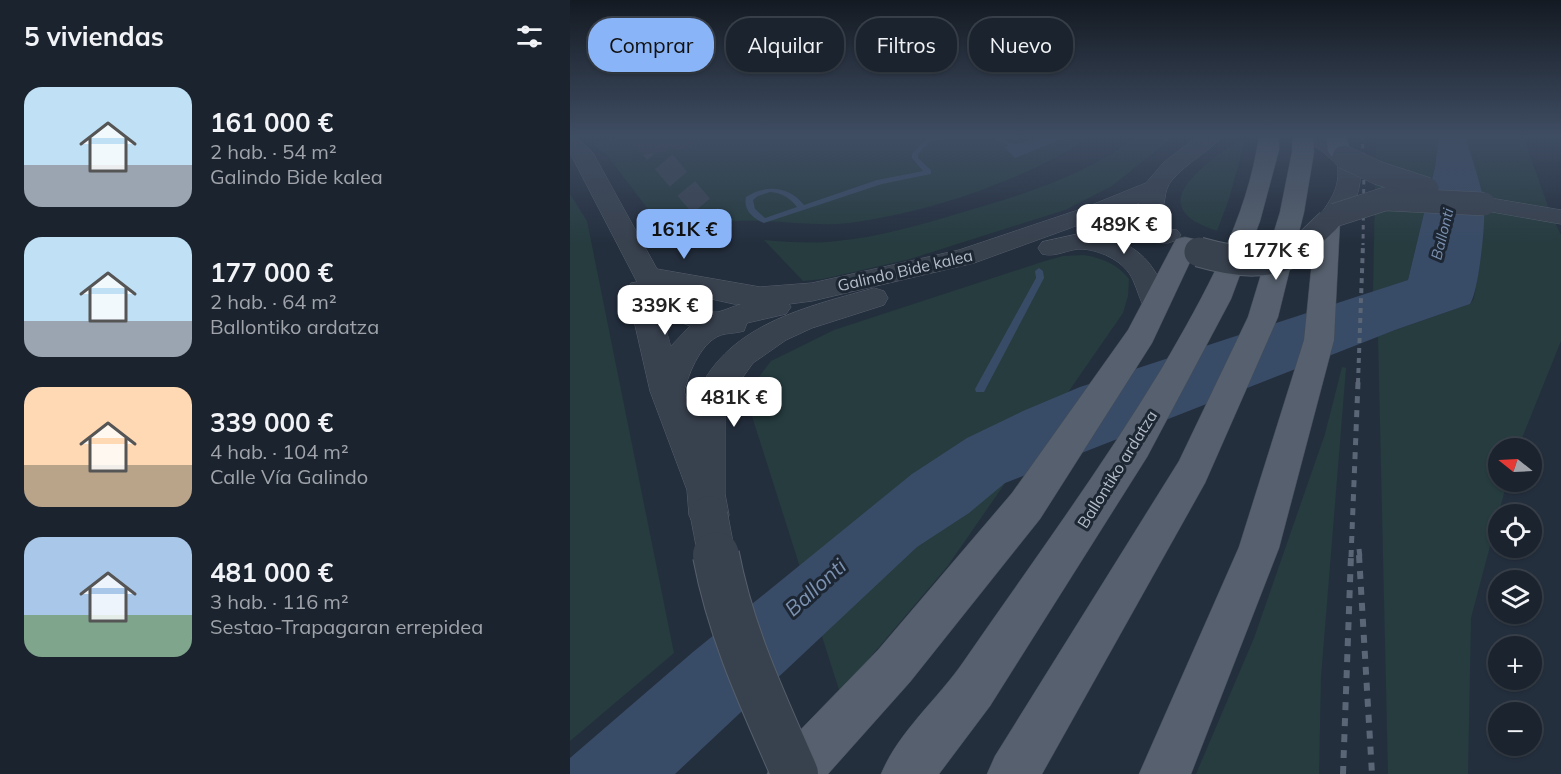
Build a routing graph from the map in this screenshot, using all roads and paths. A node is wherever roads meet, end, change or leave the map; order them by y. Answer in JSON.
{"nodes":[{"id":1,"x":1167,"y":171,"type":"edge"},
{"id":2,"x":1262,"y":171,"type":"edge"},
{"id":3,"x":1299,"y":171,"type":"edge"},
{"id":4,"x":1350,"y":171,"type":"edge"},
{"id":5,"x":1373,"y":171,"type":"edge"},
{"id":6,"x":584,"y":172,"type":"edge"},
{"id":7,"x":1155,"y":188,"type":"junction"},
{"id":8,"x":1484,"y":204,"type":"junction"},
{"id":9,"x":1561,"y":216,"type":"edge"},
{"id":10,"x":1332,"y":218,"type":"junction"},
{"id":11,"x":1076,"y":242,"type":"junction"},
{"id":12,"x":1184,"y":244,"type":"junction"},
{"id":13,"x":644,"y":283,"type":"junction"},
{"id":14,"x":1156,"y":304,"type":"junction"},
{"id":15,"x":816,"y":306,"type":"junction"},
{"id":16,"x":732,"y":330,"type":"junction"},
{"id":17,"x":667,"y":391,"type":"junction"},
{"id":18,"x":707,"y":504,"type":"junction"},
{"id":19,"x":794,"y":774,"type":"edge"},
{"id":20,"x":907,"y":774,"type":"edge"},
{"id":21,"x":1013,"y":774,"type":"edge"},
{"id":22,"x":1165,"y":774,"type":"edge"}],
"edges":[{"from":1,"to":7,"type":"street"},
{"from":2,"to":20,"type":"main road","name":"Ballontiko ardatza"},
{"from":3,"to":21,"type":"main road"},
{"from":4,"to":10,"type":"street"},
{"from":5,"to":8,"type":"street","bridge":true},
{"from":6,"to":13,"type":"street"},
{"from":7,"to":12,"type":"street"},
{"from":7,"to":15,"type":"street","name":"Galindo Bide kalea"},
{"from":8,"to":9,"type":"street"},
{"from":8,"to":10,"type":"street","bridge":true},
{"from":10,"to":12,"type":"street","name":"Galindo Bide kalea","bridge":true},
{"from":10,"to":22,"type":"main road"},
{"from":11,"to":12,"type":"street","name":"Galindo Bide kalea"},
{"from":11,"to":14,"type":"street"},
{"from":11,"to":15,"type":"street","name":"Galindo Bide kalea"},
{"from":12,"to":14,"type":"main road"},
{"from":13,"to":15,"type":"street","name":"Galindo Bide kalea"},
{"from":13,"to":16,"type":"street"},
{"from":13,"to":17,"type":"street"},
{"from":14,"to":19,"type":"main road"},
{"from":15,"to":16,"type":"street","name":"Galindo Bide kalea"},
{"from":16,"to":17,"type":"street","name":"Galindo Bide kalea"},
{"from":16,"to":18,"type":"street"},
{"from":17,"to":18,"type":"street"},
{"from":18,"to":19,"type":"street","bridge":true}]}
